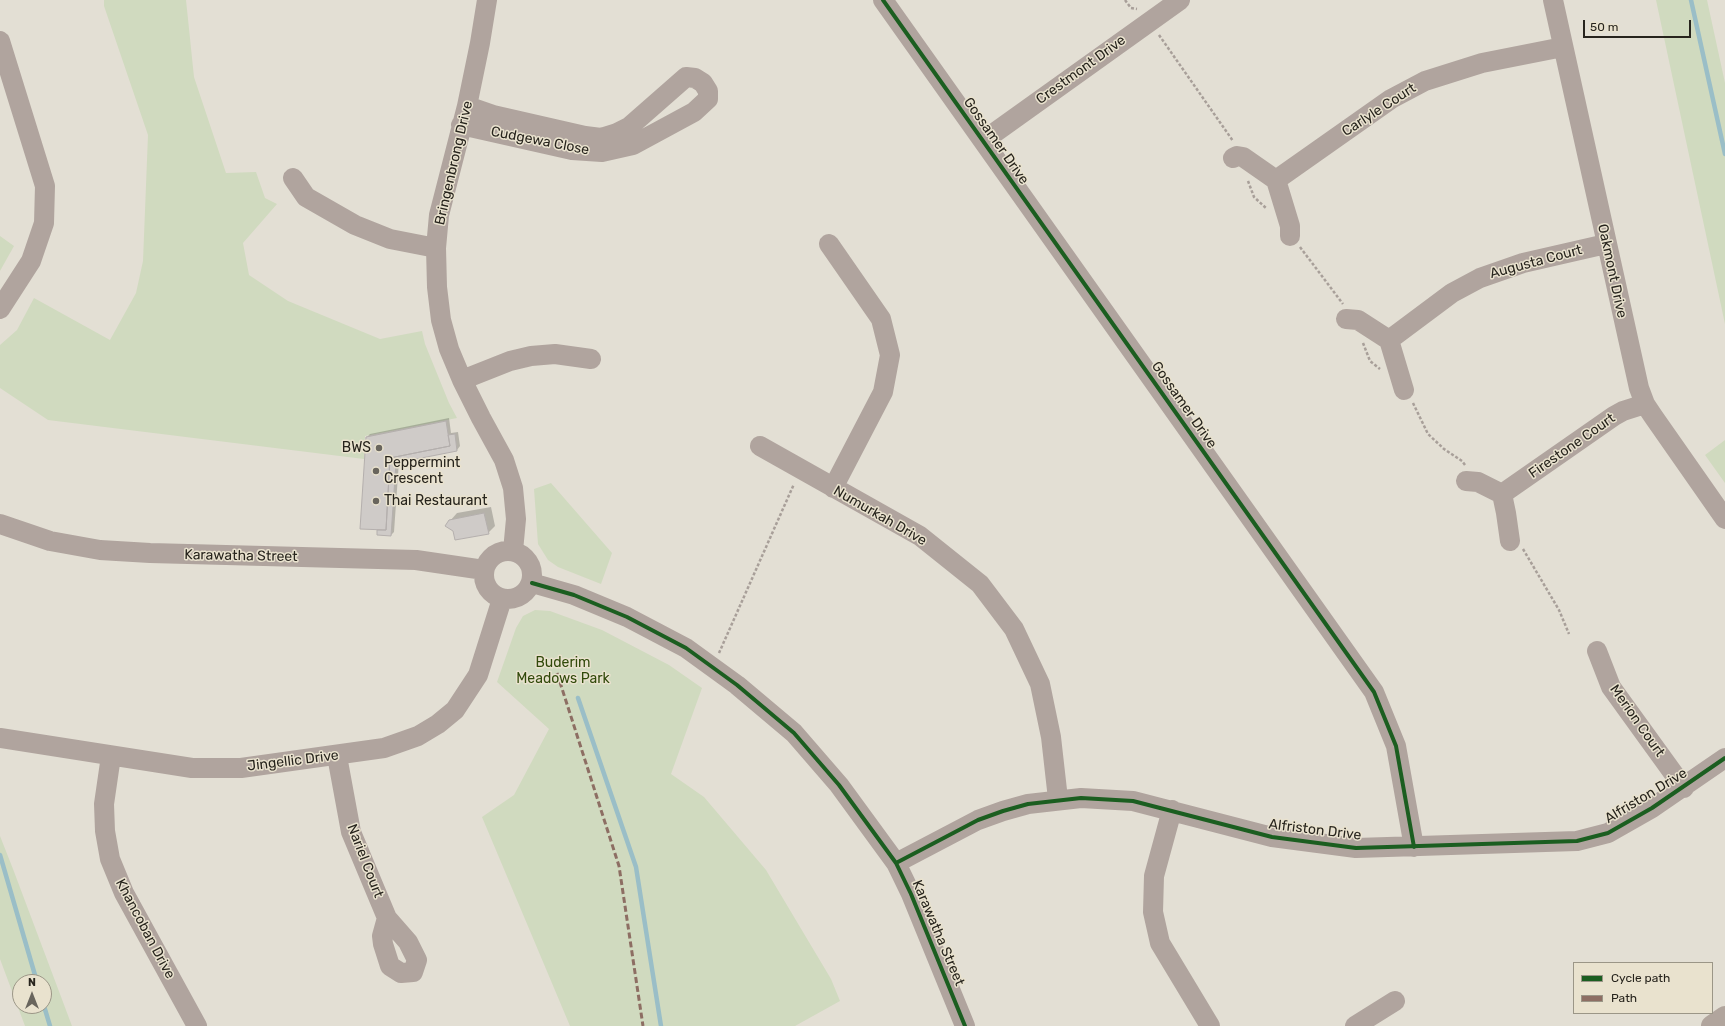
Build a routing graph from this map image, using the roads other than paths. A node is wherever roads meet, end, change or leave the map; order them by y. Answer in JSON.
{"nodes":[{"id":1,"x":487,"y":0,"type":"edge"},
{"id":2,"x":883,"y":0,"type":"edge"},
{"id":3,"x":1180,"y":0,"type":"edge"},
{"id":4,"x":1553,"y":0,"type":"edge"},
{"id":5,"x":0,"y":41,"type":"edge"},
{"id":6,"x":1563,"y":47,"type":"junction"},
{"id":7,"x":467,"y":106,"type":"junction"},
{"id":8,"x":461,"y":125,"type":"junction"},
{"id":9,"x":982,"y":141,"type":"junction"},
{"id":10,"x":1236,"y":157,"type":"road end"},
{"id":11,"x":293,"y":178,"type":"dead end"},
{"id":12,"x":1276,"y":180,"type":"junction"},
{"id":13,"x":1290,"y":234,"type":"road end"},
{"id":14,"x":829,"y":244,"type":"dead end"},
{"id":15,"x":1606,"y":244,"type":"junction"},
{"id":16,"x":436,"y":248,"type":"junction"},
{"id":17,"x":0,"y":309,"type":"edge"},
{"id":18,"x":1350,"y":319,"type":"road end"},
{"id":19,"x":1389,"y":340,"type":"junction"},
{"id":20,"x":591,"y":359,"type":"dead end"},
{"id":21,"x":462,"y":380,"type":"junction"},
{"id":22,"x":1404,"y":390,"type":"road end"},
{"id":23,"x":1645,"y":404,"type":"junction"},
{"id":24,"x":760,"y":446,"type":"dead end"},
{"id":25,"x":1469,"y":481,"type":"road end"},
{"id":26,"x":833,"y":488,"type":"junction"},
{"id":27,"x":1502,"y":494,"type":"junction"},
{"id":28,"x":1725,"y":519,"type":"edge"},
{"id":29,"x":0,"y":524,"type":"edge"},
{"id":30,"x":1509,"y":536,"type":"road end"},
{"id":31,"x":512,"y":551,"type":"junction"},
{"id":32,"x":484,"y":570,"type":"junction"},
{"id":33,"x":532,"y":583,"type":"junction"},
{"id":34,"x":502,"y":598,"type":"junction"},
{"id":35,"x":1597,"y":651,"type":"dead end"},
{"id":36,"x":0,"y":738,"type":"edge"},
{"id":37,"x":111,"y":756,"type":"junction"},
{"id":38,"x":338,"y":756,"type":"junction"},
{"id":39,"x":1725,"y":758,"type":"edge"},
{"id":40,"x":1684,"y":788,"type":"junction"},
{"id":41,"x":1058,"y":799,"type":"junction"},
{"id":42,"x":1172,"y":810,"type":"junction"},
{"id":43,"x":1414,"y":847,"type":"junction"},
{"id":44,"x":896,"y":863,"type":"junction"},
{"id":45,"x":387,"y":918,"type":"dead end"},
{"id":46,"x":1395,"y":1001,"type":"dead end"},
{"id":47,"x":1725,"y":1017,"type":"edge"},
{"id":48,"x":197,"y":1026,"type":"edge"},
{"id":49,"x":965,"y":1026,"type":"edge"},
{"id":50,"x":1210,"y":1026,"type":"edge"},
{"id":51,"x":1355,"y":1026,"type":"edge"},
{"id":52,"x":1712,"y":1026,"type":"edge"}],
"edges":[{"from":1,"to":7,"type":"street","name":"Bringenbrong Drive"},
{"from":2,"to":9,"type":"street","name":"Gossamer Drive"},
{"from":3,"to":9,"type":"street","name":"Crestmont Drive"},
{"from":4,"to":6,"type":"street","name":"Oakmont Drive"},
{"from":5,"to":17,"type":"street"},
{"from":6,"to":12,"type":"street","name":"Carlyle Court"},
{"from":6,"to":15,"type":"street","name":"Oakmont Drive"},
{"from":7,"to":8,"type":"street","name":"Bringenbrong Drive"},
{"from":7,"to":8,"type":"street","name":"Cudgewa Close"},
{"from":8,"to":16,"type":"street","name":"Bringenbrong Drive"},
{"from":9,"to":43,"type":"street","name":"Gossamer Drive"},
{"from":10,"to":12,"type":"street"},
{"from":11,"to":16,"type":"street"},
{"from":12,"to":13,"type":"street"},
{"from":14,"to":26,"type":"street"},
{"from":15,"to":19,"type":"street","name":"Augusta Court"},
{"from":15,"to":23,"type":"street","name":"Oakmont Drive"},
{"from":16,"to":21,"type":"street","name":"Bringenbrong Drive"},
{"from":18,"to":19,"type":"street"},
{"from":19,"to":22,"type":"street"},
{"from":20,"to":21,"type":"street"},
{"from":21,"to":31,"type":"street","name":"Bringenbrong Drive"},
{"from":23,"to":27,"type":"street","name":"Firestone Court"},
{"from":23,"to":28,"type":"street","name":"Oakmont Drive"},
{"from":24,"to":26,"type":"street","name":"Numurkah Drive"},
{"from":25,"to":27,"type":"street"},
{"from":26,"to":41,"type":"street","name":"Numurkah Drive"},
{"from":27,"to":30,"type":"street"},
{"from":29,"to":32,"type":"street","name":"Karawatha Street"},
{"from":31,"to":32,"type":"street"},
{"from":31,"to":33,"type":"street"},
{"from":32,"to":34,"type":"street"},
{"from":33,"to":34,"type":"street"},
{"from":33,"to":44,"type":"street","name":"Karawatha Street"},
{"from":34,"to":38,"type":"street","name":"Jingellic Drive"},
{"from":35,"to":40,"type":"street","name":"Merion Court"},
{"from":36,"to":37,"type":"street","name":"Jingellic Drive"},
{"from":37,"to":38,"type":"street","name":"Jingellic Drive"},
{"from":37,"to":48,"type":"street","name":"Khancoban Drive"},
{"from":38,"to":45,"type":"street","name":"Nariel Court"},
{"from":39,"to":40,"type":"street","name":"Alfriston Drive"},
{"from":40,"to":43,"type":"street","name":"Alfriston Drive"},
{"from":41,"to":42,"type":"street","name":"Alfriston Drive"},
{"from":41,"to":44,"type":"street","name":"Alfriston Drive"},
{"from":42,"to":43,"type":"street","name":"Alfriston Drive"},
{"from":42,"to":50,"type":"street"},
{"from":44,"to":49,"type":"street","name":"Karawatha Street"},
{"from":46,"to":51,"type":"street"},
{"from":47,"to":52,"type":"main road"}]}
